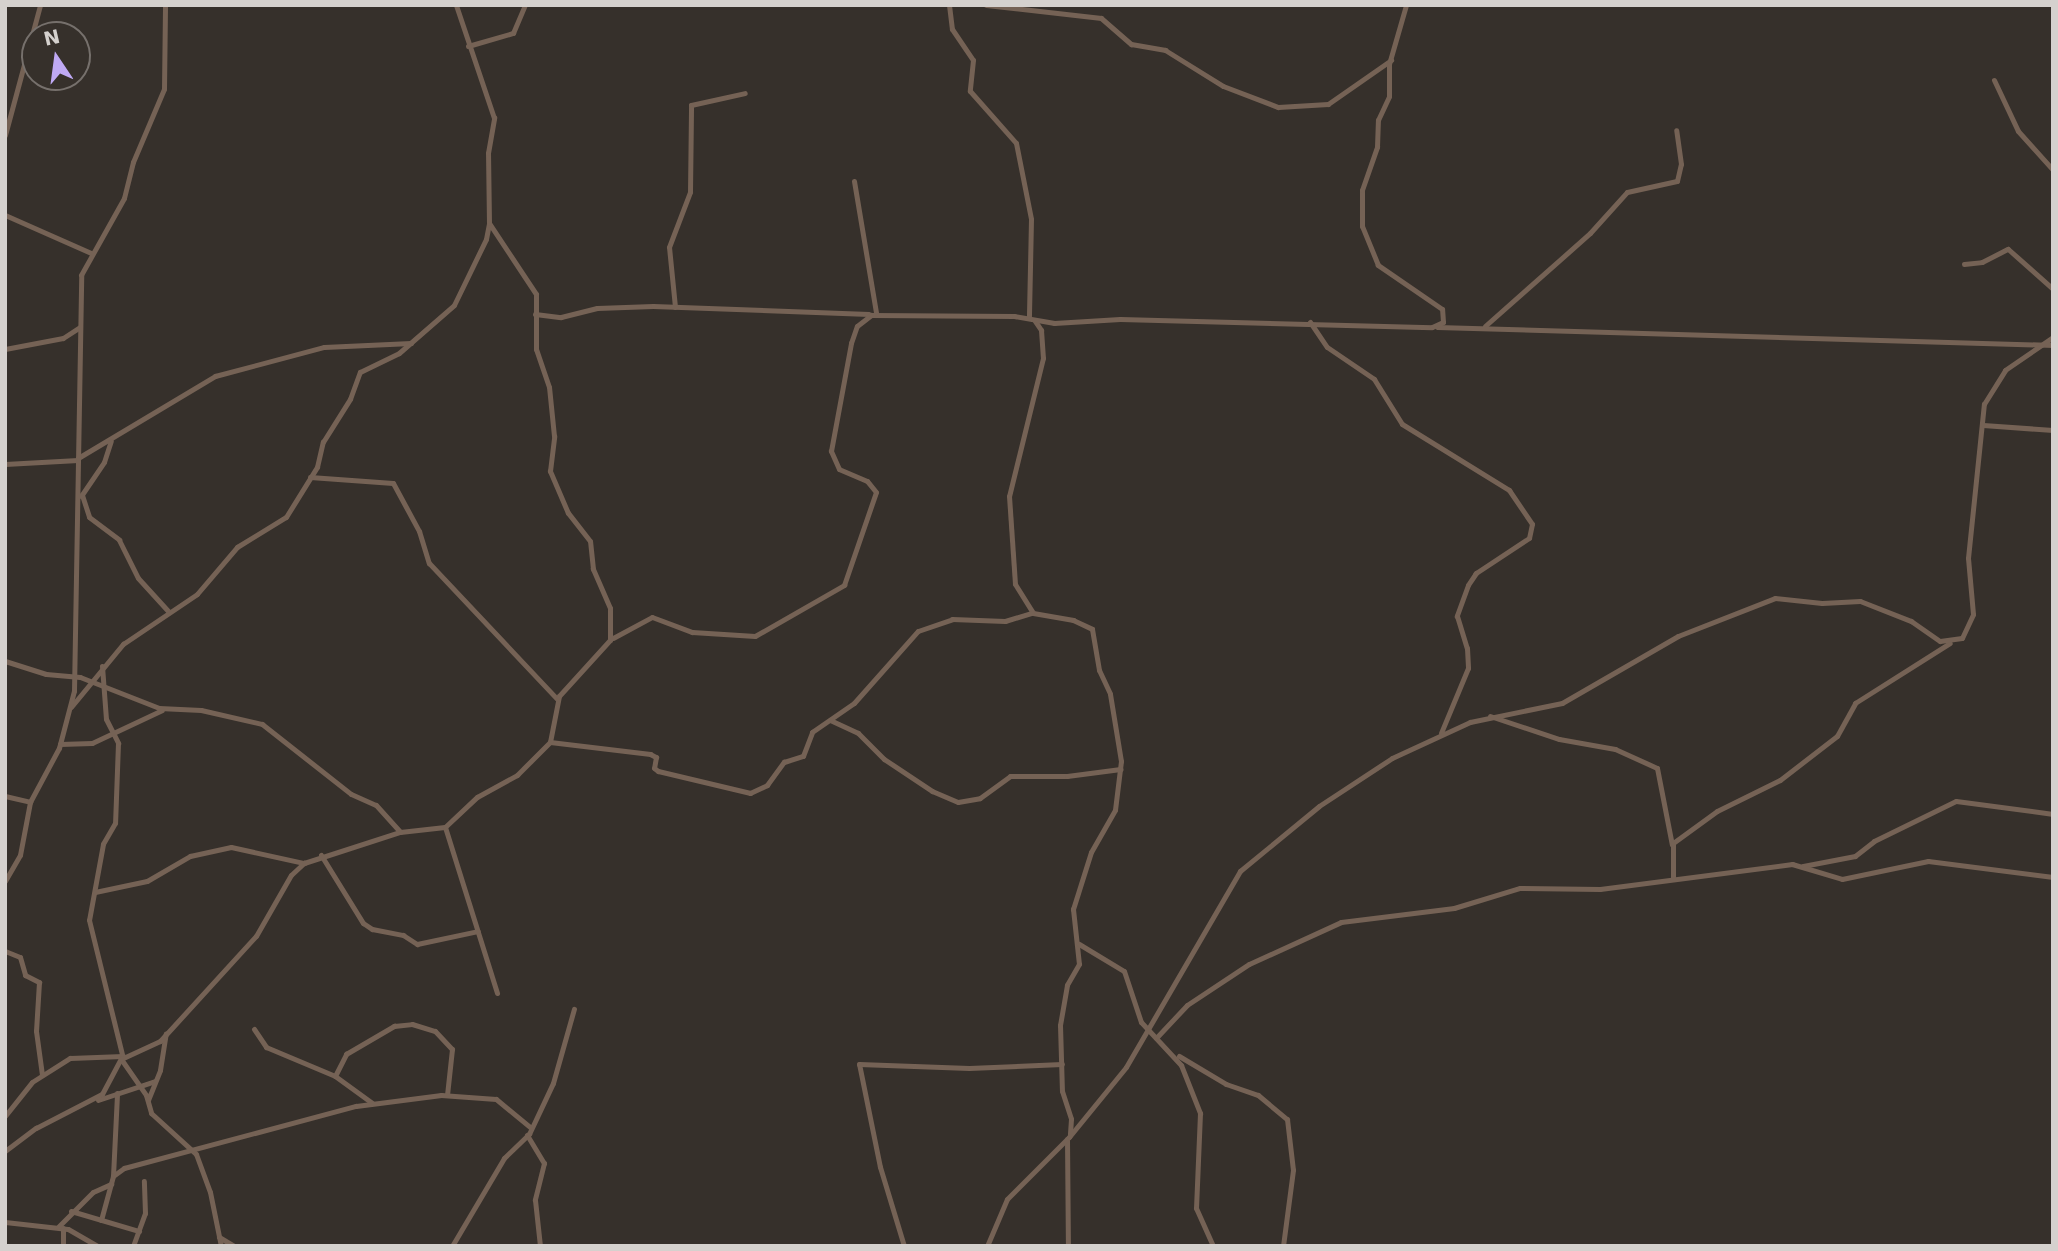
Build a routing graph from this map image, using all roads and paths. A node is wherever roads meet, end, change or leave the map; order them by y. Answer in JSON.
{"nodes":[{"id":1,"x":40,"y":5,"type":"edge"},
{"id":2,"x":165,"y":5,"type":"edge"},
{"id":3,"x":456,"y":5,"type":"edge"},
{"id":4,"x":524,"y":5,"type":"edge"},
{"id":5,"x":949,"y":5,"type":"edge"},
{"id":6,"x":986,"y":5,"type":"edge"},
{"id":7,"x":1406,"y":5,"type":"edge"},
{"id":8,"x":468,"y":46,"type":"junction"},
{"id":9,"x":1391,"y":60,"type":"junction"},
{"id":10,"x":1994,"y":80,"type":"dead end"},
{"id":11,"x":745,"y":93,"type":"dead end"},
{"id":12,"x":1676,"y":130,"type":"dead end"},
{"id":13,"x":5,"y":135,"type":"edge"},
{"id":14,"x":2053,"y":170,"type":"edge"},
{"id":15,"x":854,"y":181,"type":"dead end"},
{"id":16,"x":5,"y":215,"type":"edge"},
{"id":17,"x":489,"y":223,"type":"junction"},
{"id":18,"x":91,"y":253,"type":"junction"},
{"id":19,"x":1964,"y":264,"type":"dead end"},
{"id":20,"x":2053,"y":289,"type":"edge"},
{"id":21,"x":675,"y":307,"type":"junction"},
{"id":22,"x":535,"y":314,"type":"junction"},
{"id":23,"x":874,"y":314,"type":"junction"},
{"id":24,"x":1030,"y":318,"type":"junction"},
{"id":25,"x":1310,"y":322,"type":"junction"},
{"id":26,"x":80,"y":327,"type":"junction"},
{"id":27,"x":1433,"y":327,"type":"junction"},
{"id":28,"x":1482,"y":327,"type":"junction"},
{"id":29,"x":80,"y":336,"type":"junction"},
{"id":30,"x":2053,"y":337,"type":"edge"},
{"id":31,"x":63,"y":338,"type":"junction"},
{"id":32,"x":411,"y":343,"type":"junction"},
{"id":33,"x":2041,"y":345,"type":"junction"},
{"id":34,"x":2053,"y":345,"type":"edge"},
{"id":35,"x":5,"y":349,"type":"edge"},
{"id":36,"x":1983,"y":425,"type":"junction"},
{"id":37,"x":2053,"y":430,"type":"edge"},
{"id":38,"x":111,"y":440,"type":"junction"},
{"id":39,"x":78,"y":459,"type":"junction"},
{"id":40,"x":5,"y":464,"type":"edge"},
{"id":41,"x":310,"y":477,"type":"junction"},
{"id":42,"x":82,"y":495,"type":"junction"},
{"id":43,"x":78,"y":502,"type":"junction"},
{"id":44,"x":168,"y":611,"type":"junction"},
{"id":45,"x":1033,"y":613,"type":"junction"},
{"id":46,"x":610,"y":640,"type":"junction"},
{"id":47,"x":1950,"y":643,"type":"junction"},
{"id":48,"x":5,"y":661,"type":"edge"},
{"id":49,"x":102,"y":666,"type":"junction"},
{"id":50,"x":74,"y":676,"type":"junction"},
{"id":51,"x":92,"y":681,"type":"junction"},
{"id":52,"x":102,"y":686,"type":"junction"},
{"id":53,"x":556,"y":699,"type":"junction"},
{"id":54,"x":71,"y":707,"type":"junction"},
{"id":55,"x":166,"y":709,"type":"junction"},
{"id":56,"x":1490,"y":716,"type":"junction"},
{"id":57,"x":830,"y":720,"type":"junction"},
{"id":58,"x":113,"y":733,"type":"junction"},
{"id":59,"x":1441,"y":733,"type":"junction"},
{"id":60,"x":550,"y":742,"type":"junction"},
{"id":61,"x":60,"y":744,"type":"junction"},
{"id":62,"x":1121,"y":769,"type":"junction"},
{"id":63,"x":5,"y":796,"type":"edge"},
{"id":64,"x":30,"y":802,"type":"junction"},
{"id":65,"x":2053,"y":814,"type":"edge"},
{"id":66,"x":445,"y":827,"type":"junction"},
{"id":67,"x":400,"y":832,"type":"junction"},
{"id":68,"x":1672,"y":845,"type":"junction"},
{"id":69,"x":321,"y":855,"type":"junction"},
{"id":70,"x":304,"y":863,"type":"junction"},
{"id":71,"x":1803,"y":866,"type":"junction"},
{"id":72,"x":2053,"y":877,"type":"edge"},
{"id":73,"x":1673,"y":878,"type":"junction"},
{"id":74,"x":6,"y":879,"type":"edge"},
{"id":75,"x":95,"y":892,"type":"junction"},
{"id":76,"x":478,"y":931,"type":"junction"},
{"id":77,"x":1077,"y":940,"type":"junction"},
{"id":78,"x":5,"y":951,"type":"edge"},
{"id":79,"x":497,"y":993,"type":"dead end"},
{"id":80,"x":574,"y":1009,"type":"dead end"},
{"id":81,"x":254,"y":1029,"type":"dead end"},
{"id":82,"x":166,"y":1032,"type":"junction"},
{"id":83,"x":1149,"y":1032,"type":"junction"},
{"id":84,"x":1156,"y":1038,"type":"junction"},
{"id":85,"x":1176,"y":1055,"type":"junction"},
{"id":86,"x":123,"y":1058,"type":"junction"},
{"id":87,"x":1062,"y":1064,"type":"junction"},
{"id":88,"x":42,"y":1075,"type":"junction"},
{"id":89,"x":335,"y":1076,"type":"junction"},
{"id":90,"x":155,"y":1081,"type":"junction"},
{"id":91,"x":139,"y":1087,"type":"junction"},
{"id":92,"x":117,"y":1093,"type":"junction"},
{"id":93,"x":447,"y":1095,"type":"junction"},
{"id":94,"x":148,"y":1100,"type":"junction"},
{"id":95,"x":372,"y":1103,"type":"junction"},
{"id":96,"x":86,"y":1104,"type":"junction"},
{"id":97,"x":5,"y":1116,"type":"edge"},
{"id":98,"x":531,"y":1128,"type":"junction"},
{"id":99,"x":527,"y":1135,"type":"junction"},
{"id":100,"x":1068,"y":1138,"type":"junction"},
{"id":101,"x":192,"y":1149,"type":"junction"},
{"id":102,"x":5,"y":1151,"type":"edge"},
{"id":103,"x":113,"y":1176,"type":"junction"},
{"id":104,"x":144,"y":1181,"type":"dead end"},
{"id":105,"x":111,"y":1184,"type":"junction"},
{"id":106,"x":71,"y":1212,"type":"junction"},
{"id":107,"x":101,"y":1220,"type":"junction"},
{"id":108,"x":5,"y":1222,"type":"edge"},
{"id":109,"x":60,"y":1227,"type":"junction"},
{"id":110,"x":139,"y":1231,"type":"junction"},
{"id":111,"x":219,"y":1237,"type":"junction"},
{"id":112,"x":63,"y":1246,"type":"edge"},
{"id":113,"x":97,"y":1246,"type":"edge"},
{"id":114,"x":132,"y":1246,"type":"edge"},
{"id":115,"x":221,"y":1246,"type":"edge"},
{"id":116,"x":234,"y":1246,"type":"edge"},
{"id":117,"x":452,"y":1246,"type":"edge"},
{"id":118,"x":540,"y":1246,"type":"edge"},
{"id":119,"x":904,"y":1246,"type":"edge"},
{"id":120,"x":987,"y":1246,"type":"edge"},
{"id":121,"x":1068,"y":1246,"type":"edge"},
{"id":122,"x":1213,"y":1246,"type":"edge"},
{"id":123,"x":1283,"y":1246,"type":"edge"}],
"edges":[{"from":1,"to":13,"type":"street"},
{"from":2,"to":18,"type":"street"},
{"from":3,"to":8,"type":"street"},
{"from":4,"to":8,"type":"street"},
{"from":5,"to":24,"type":"street"},
{"from":6,"to":9,"type":"street"},
{"from":7,"to":9,"type":"street"},
{"from":8,"to":17,"type":"street"},
{"from":9,"to":27,"type":"street"},
{"from":10,"to":14,"type":"street"},
{"from":11,"to":21,"type":"street"},
{"from":12,"to":28,"type":"street"},
{"from":15,"to":23,"type":"street"},
{"from":16,"to":18,"type":"street"},
{"from":17,"to":22,"type":"street"},
{"from":17,"to":32,"type":"street"},
{"from":18,"to":26,"type":"street"},
{"from":19,"to":20,"type":"street"},
{"from":21,"to":22,"type":"street"},
{"from":21,"to":23,"type":"street"},
{"from":22,"to":46,"type":"street"},
{"from":23,"to":24,"type":"street"},
{"from":23,"to":46,"type":"street"},
{"from":24,"to":25,"type":"street"},
{"from":24,"to":45,"type":"street"},
{"from":25,"to":27,"type":"street"},
{"from":25,"to":59,"type":"street"},
{"from":26,"to":29,"type":"street"},
{"from":26,"to":31,"type":"street"},
{"from":27,"to":28,"type":"street"},
{"from":28,"to":33,"type":"street"},
{"from":29,"to":31,"type":"street"},
{"from":29,"to":39,"type":"street"},
{"from":30,"to":33,"type":"street"},
{"from":31,"to":35,"type":"street"},
{"from":32,"to":38,"type":"street"},
{"from":32,"to":41,"type":"street"},
{"from":33,"to":34,"type":"street"},
{"from":33,"to":36,"type":"street"},
{"from":36,"to":37,"type":"street"},
{"from":36,"to":47,"type":"street"},
{"from":38,"to":39,"type":"street"},
{"from":38,"to":42,"type":"street"},
{"from":39,"to":40,"type":"street"},
{"from":39,"to":43,"type":"street"},
{"from":41,"to":44,"type":"street"},
{"from":41,"to":53,"type":"street"},
{"from":42,"to":43,"type":"street"},
{"from":42,"to":44,"type":"street"},
{"from":43,"to":50,"type":"street"},
{"from":44,"to":49,"type":"street"},
{"from":45,"to":57,"type":"street"},
{"from":45,"to":62,"type":"street"},
{"from":46,"to":53,"type":"street"},
{"from":47,"to":56,"type":"street"},
{"from":47,"to":68,"type":"street"},
{"from":48,"to":50,"type":"street"},
{"from":49,"to":51,"type":"street"},
{"from":49,"to":52,"type":"street"},
{"from":50,"to":51,"type":"street"},
{"from":50,"to":54,"type":"street"},
{"from":51,"to":52,"type":"street"},
{"from":51,"to":54,"type":"street"},
{"from":52,"to":55,"type":"street"},
{"from":52,"to":58,"type":"street"},
{"from":53,"to":60,"type":"street"},
{"from":54,"to":61,"type":"street"},
{"from":55,"to":58,"type":"street"},
{"from":55,"to":67,"type":"street"},
{"from":56,"to":59,"type":"street"},
{"from":56,"to":68,"type":"street"},
{"from":57,"to":60,"type":"street"},
{"from":57,"to":62,"type":"street"},
{"from":58,"to":61,"type":"street"},
{"from":58,"to":75,"type":"street"},
{"from":59,"to":83,"type":"street"},
{"from":60,"to":66,"type":"street"},
{"from":61,"to":64,"type":"street"},
{"from":62,"to":77,"type":"street"},
{"from":63,"to":64,"type":"street"},
{"from":64,"to":74,"type":"street"},
{"from":65,"to":71,"type":"street"},
{"from":66,"to":67,"type":"street"},
{"from":66,"to":76,"type":"street"},
{"from":67,"to":69,"type":"street"},
{"from":68,"to":73,"type":"street"},
{"from":69,"to":70,"type":"street"},
{"from":69,"to":76,"type":"street"},
{"from":70,"to":75,"type":"street"},
{"from":70,"to":82,"type":"street"},
{"from":71,"to":72,"type":"street"},
{"from":71,"to":73,"type":"street"},
{"from":73,"to":84,"type":"street"},
{"from":75,"to":86,"type":"street"},
{"from":76,"to":79,"type":"street"},
{"from":77,"to":83,"type":"street"},
{"from":77,"to":87,"type":"street"},
{"from":78,"to":88,"type":"street"},
{"from":80,"to":98,"type":"street"},
{"from":81,"to":89,"type":"street"},
{"from":82,"to":86,"type":"street"},
{"from":82,"to":90,"type":"street"},
{"from":83,"to":84,"type":"street"},
{"from":83,"to":100,"type":"street"},
{"from":84,"to":85,"type":"street"},
{"from":85,"to":122,"type":"street"},
{"from":85,"to":123,"type":"street"},
{"from":86,"to":88,"type":"street"},
{"from":86,"to":91,"type":"street"},
{"from":86,"to":96,"type":"street"},
{"from":87,"to":100,"type":"street"},
{"from":87,"to":119,"type":"street"},
{"from":88,"to":97,"type":"street"},
{"from":89,"to":93,"type":"street"},
{"from":89,"to":95,"type":"street"},
{"from":90,"to":91,"type":"street"},
{"from":90,"to":94,"type":"street"},
{"from":91,"to":92,"type":"street"},
{"from":91,"to":94,"type":"street"},
{"from":92,"to":96,"type":"street"},
{"from":92,"to":103,"type":"street"},
{"from":93,"to":95,"type":"street"},
{"from":93,"to":98,"type":"street"},
{"from":94,"to":101,"type":"street"},
{"from":95,"to":101,"type":"street"},
{"from":96,"to":102,"type":"street"},
{"from":98,"to":99,"type":"street"},
{"from":99,"to":117,"type":"street"},
{"from":99,"to":118,"type":"street"},
{"from":100,"to":120,"type":"street"},
{"from":100,"to":121,"type":"street"},
{"from":101,"to":103,"type":"street"},
{"from":101,"to":111,"type":"street"},
{"from":103,"to":105,"type":"street"},
{"from":104,"to":110,"type":"street"},
{"from":105,"to":106,"type":"street"},
{"from":105,"to":107,"type":"street"},
{"from":106,"to":107,"type":"street"},
{"from":106,"to":109,"type":"street"},
{"from":107,"to":110,"type":"street"},
{"from":108,"to":109,"type":"street"},
{"from":109,"to":112,"type":"street"},
{"from":109,"to":113,"type":"street"},
{"from":110,"to":114,"type":"street"},
{"from":111,"to":115,"type":"street"},
{"from":111,"to":116,"type":"street"}]}
